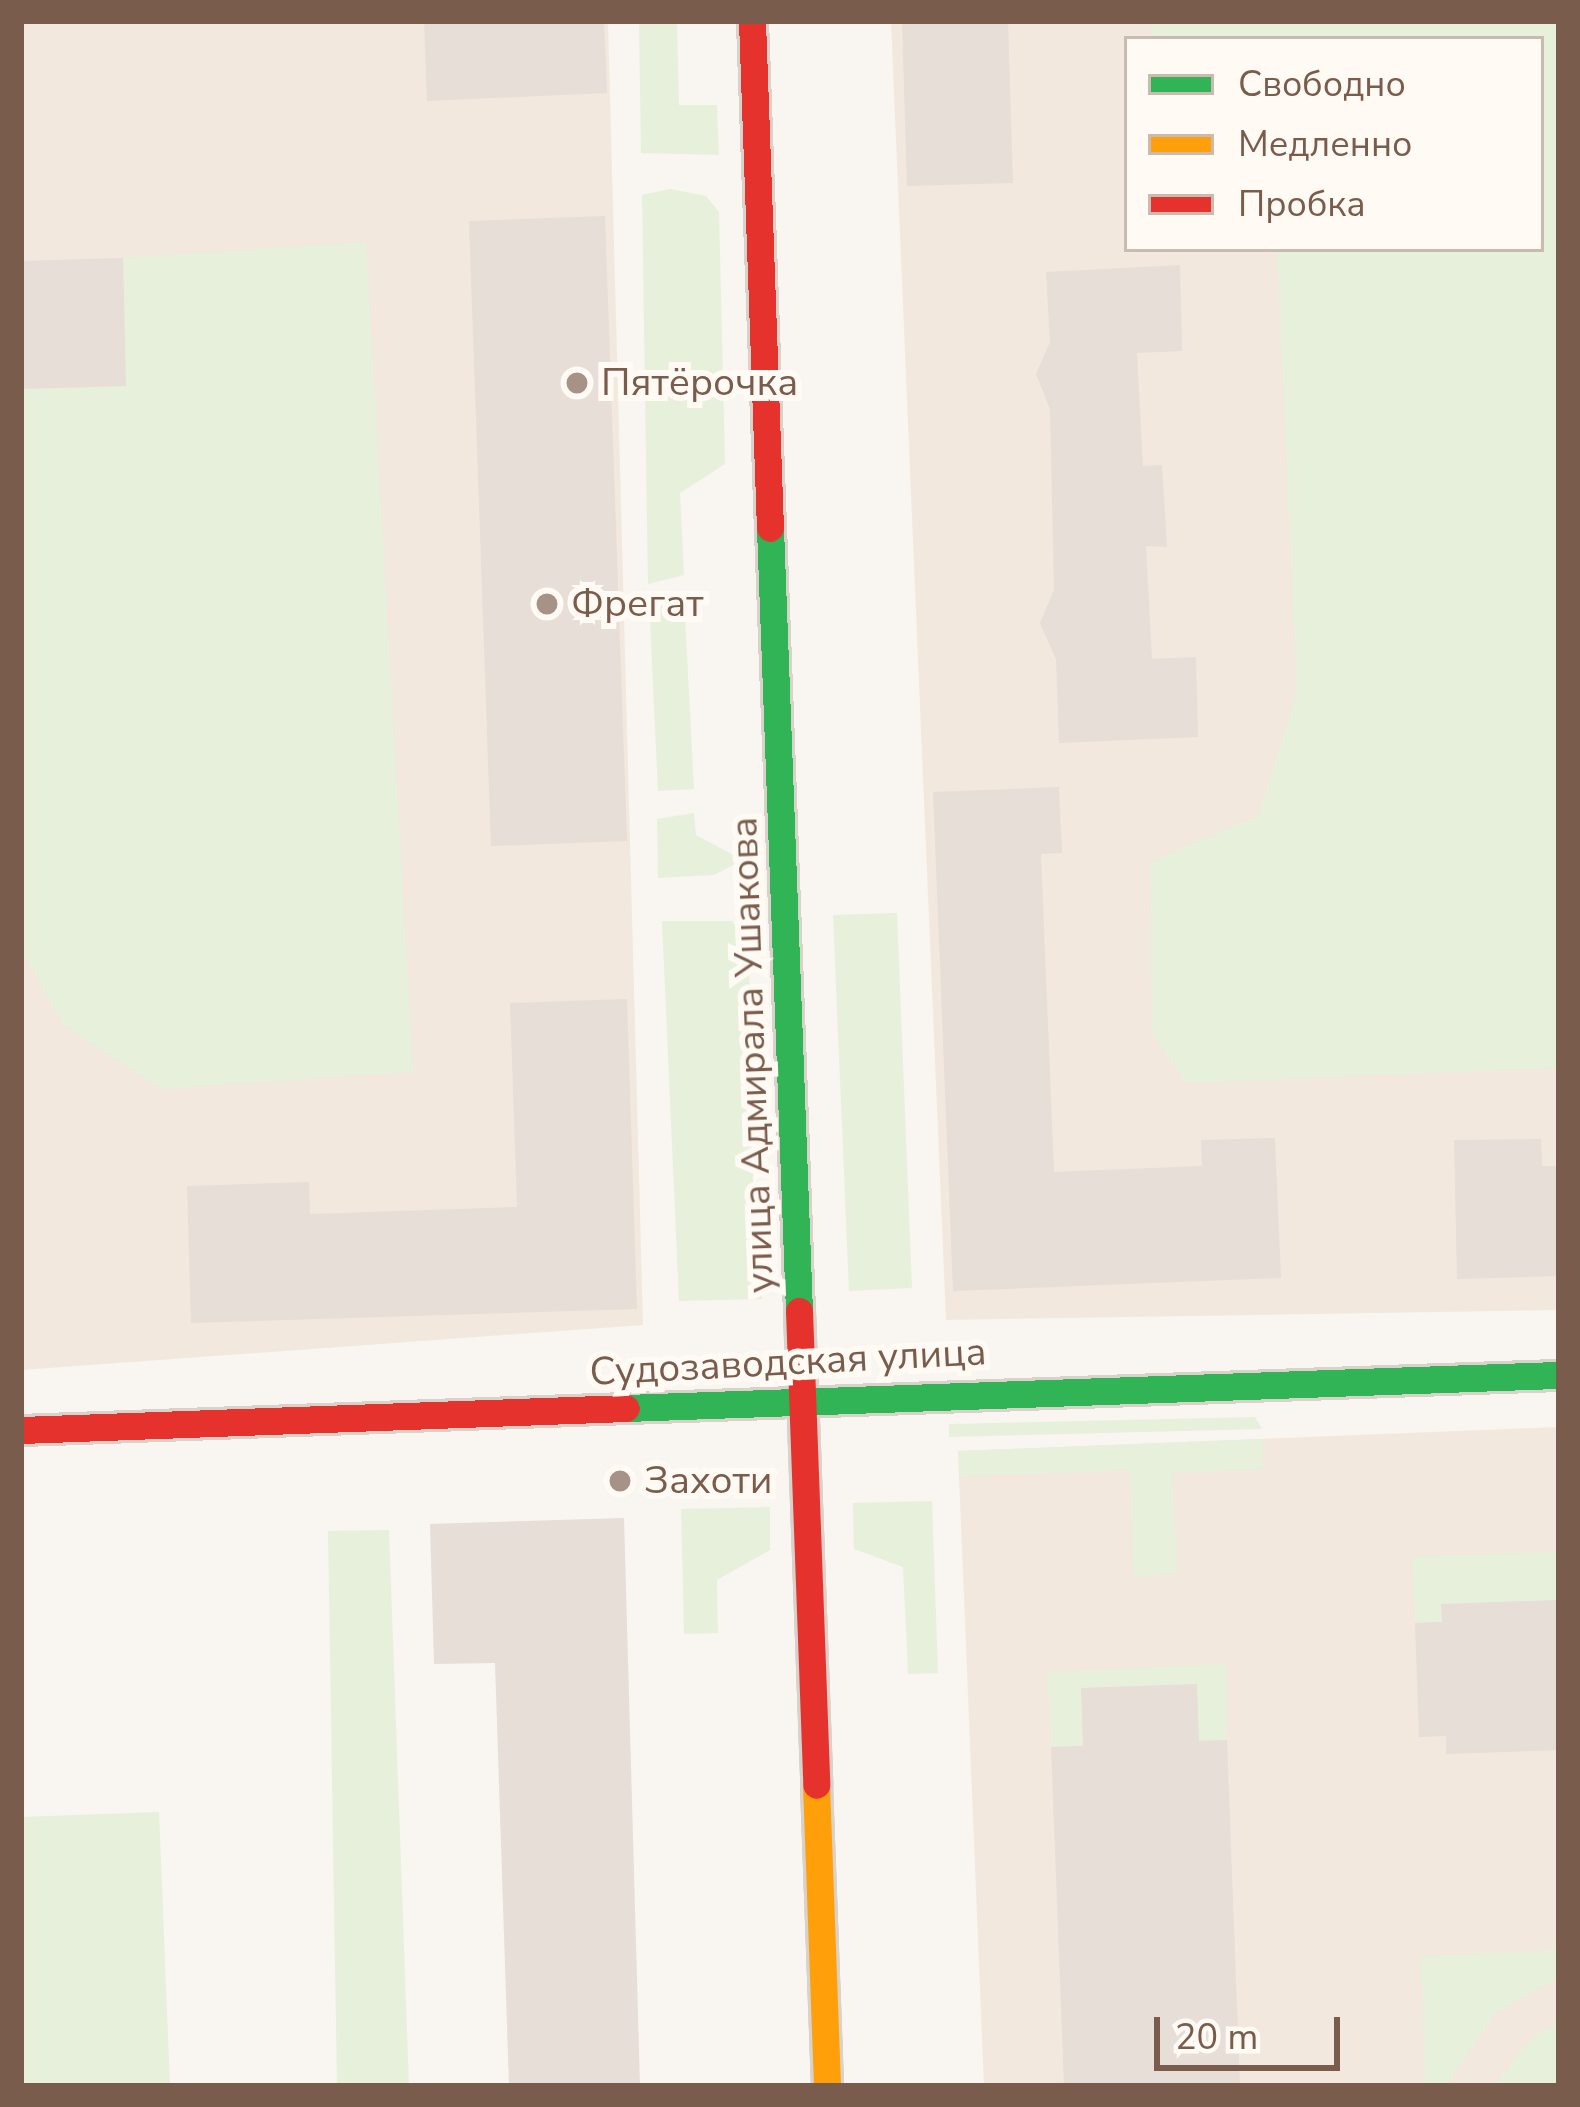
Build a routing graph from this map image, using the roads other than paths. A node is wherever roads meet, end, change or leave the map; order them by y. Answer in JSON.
{"nodes":[{"id":1,"x":752,"y":21,"type":"edge"},
{"id":2,"x":1559,"y":1375,"type":"edge"},
{"id":3,"x":802,"y":1400,"type":"junction"},
{"id":4,"x":21,"y":1430,"type":"edge"},
{"id":5,"x":827,"y":2086,"type":"edge"}],
"edges":[{"from":1,"to":3,"type":"street","name":"улица Адмирала Ушакова"},
{"from":2,"to":3,"type":"street","name":"Судозаводская улица"},
{"from":3,"to":4,"type":"street","name":"Судозаводская улица"},
{"from":3,"to":5,"type":"street","name":"улица Адмирала Ушакова"}]}
